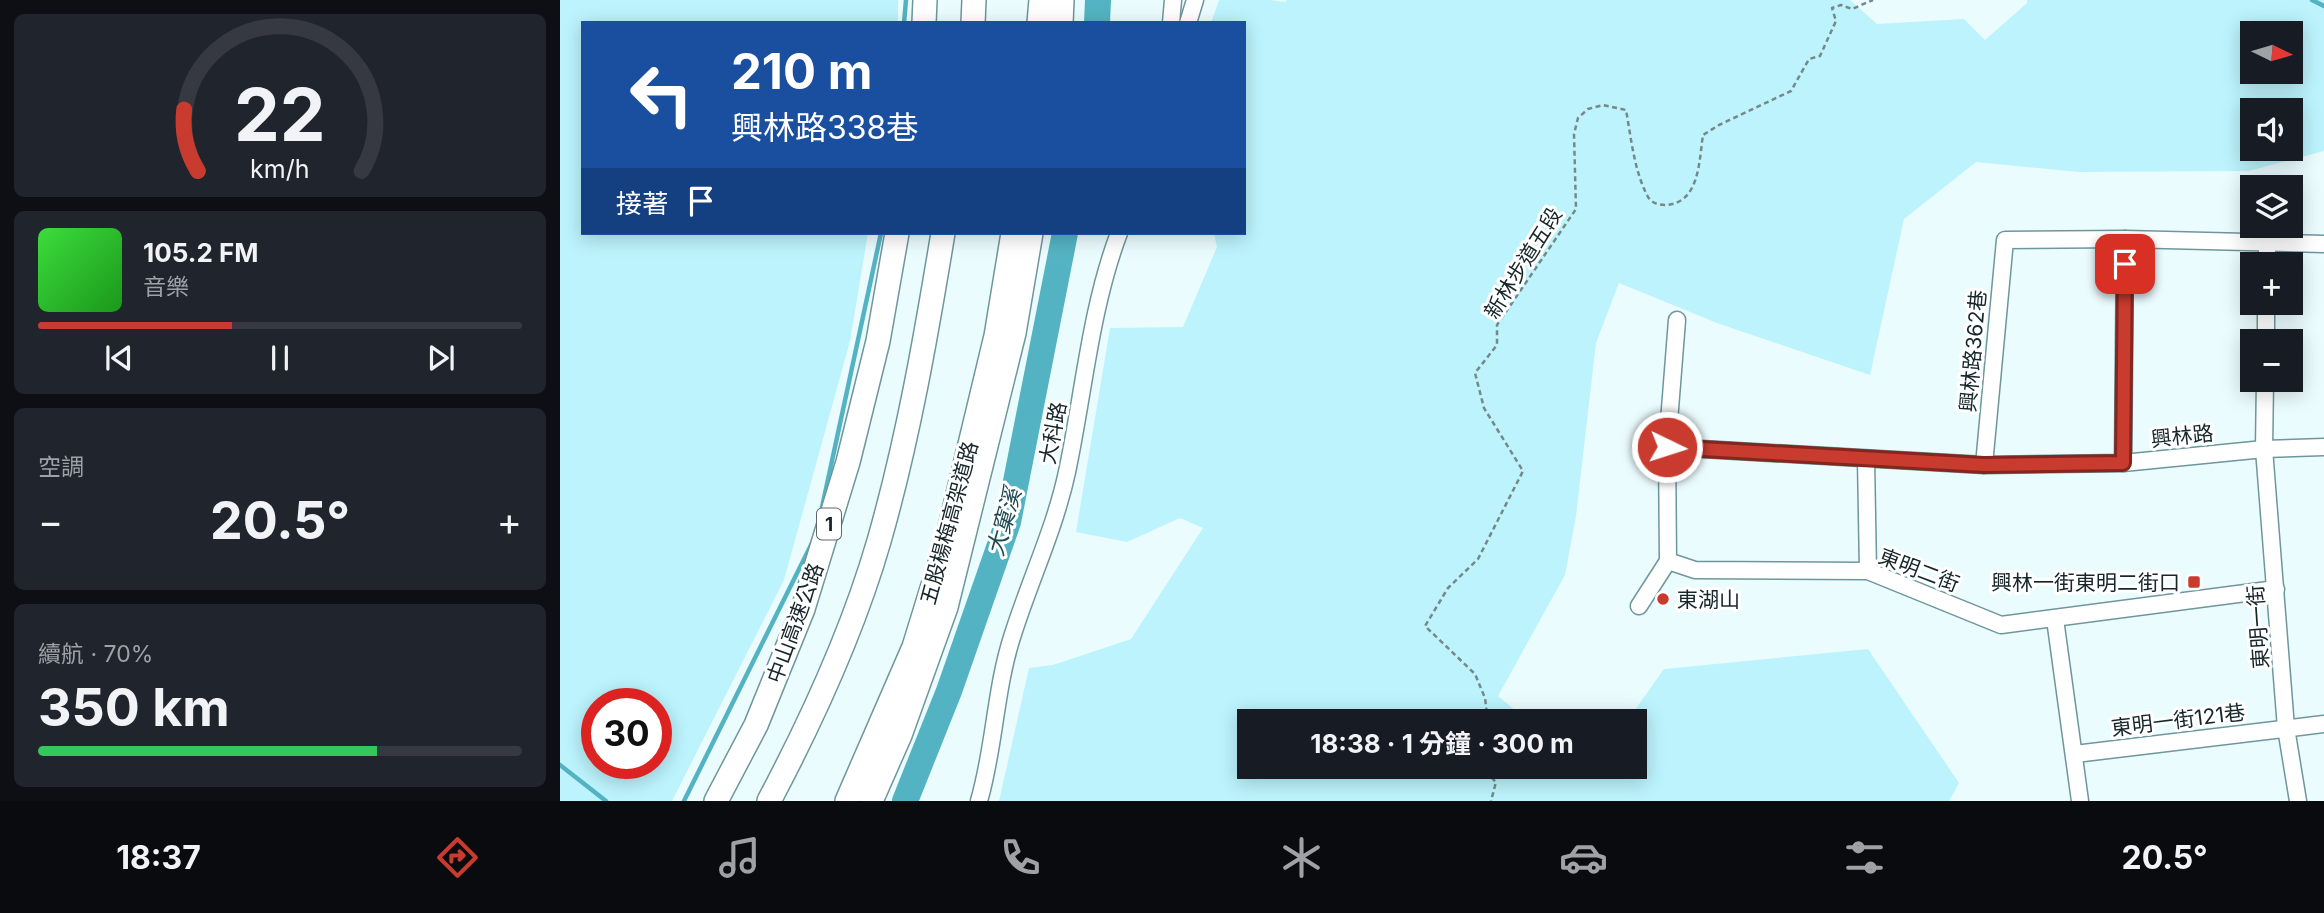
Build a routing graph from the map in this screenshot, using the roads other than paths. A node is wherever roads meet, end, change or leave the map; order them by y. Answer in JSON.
{"nodes":[{"id":1,"x":925,"y":0,"type":"edge"},
{"id":2,"x":974,"y":0,"type":"edge"},
{"id":3,"x":1041,"y":0,"type":"edge"},
{"id":4,"x":1062,"y":0,"type":"edge"},
{"id":5,"x":1173,"y":0,"type":"edge"},
{"id":6,"x":1195,"y":0,"type":"edge"},
{"id":7,"x":924,"y":21,"type":"edge"},
{"id":8,"x":973,"y":21,"type":"edge"},
{"id":9,"x":1039,"y":21,"type":"edge"},
{"id":10,"x":1061,"y":21,"type":"edge"},
{"id":11,"x":1171,"y":21,"type":"edge"},
{"id":12,"x":1189,"y":21,"type":"edge"},
{"id":13,"x":897,"y":235,"type":"edge"},
{"id":14,"x":943,"y":235,"type":"edge"},
{"id":15,"x":1013,"y":235,"type":"edge"},
{"id":16,"x":1031,"y":235,"type":"edge"},
{"id":17,"x":1118,"y":235,"type":"edge"},
{"id":18,"x":2125,"y":239,"type":"junction"},
{"id":19,"x":2267,"y":242,"type":"junction"},
{"id":20,"x":2324,"y":244,"type":"edge"},
{"id":21,"x":2267,"y":252,"type":"edge"},
{"id":22,"x":1677,"y":320,"type":"dead end"},
{"id":23,"x":2265,"y":392,"type":"edge"},
{"id":24,"x":1667,"y":447,"type":"junction"},
{"id":25,"x":2324,"y":447,"type":"edge"},
{"id":26,"x":2264,"y":449,"type":"junction"},
{"id":27,"x":1866,"y":460,"type":"junction"},
{"id":28,"x":2123,"y":463,"type":"junction"},
{"id":29,"x":1984,"y":465,"type":"junction"},
{"id":30,"x":1668,"y":561,"type":"junction"},
{"id":31,"x":1868,"y":570,"type":"junction"},
{"id":32,"x":2276,"y":589,"type":"junction"},
{"id":33,"x":1639,"y":606,"type":"dead end"},
{"id":34,"x":2055,"y":619,"type":"junction"},
{"id":35,"x":2324,"y":723,"type":"edge"},
{"id":36,"x":2287,"y":728,"type":"junction"},
{"id":37,"x":2075,"y":754,"type":"junction"},
{"id":38,"x":716,"y":801,"type":"edge"},
{"id":39,"x":769,"y":801,"type":"edge"},
{"id":40,"x":847,"y":801,"type":"edge"},
{"id":41,"x":871,"y":801,"type":"edge"},
{"id":42,"x":979,"y":801,"type":"edge"},
{"id":43,"x":2080,"y":801,"type":"edge"},
{"id":44,"x":2298,"y":801,"type":"edge"}],
"edges":[{"from":1,"to":7,"type":"highway"},
{"from":2,"to":8,"type":"highway"},
{"from":3,"to":9,"type":"highway"},
{"from":4,"to":10,"type":"highway"},
{"from":5,"to":11,"type":"street"},
{"from":6,"to":12,"type":"street"},
{"from":13,"to":38,"type":"highway","name":"中山高速公路","number":"1"},
{"from":14,"to":39,"type":"highway"},
{"from":15,"to":40,"type":"highway","name":"五股楊梅高架道路"},
{"from":16,"to":41,"type":"highway","name":"五股楊梅高架道路"},
{"from":17,"to":42,"type":"street","name":"大科路"},
{"from":18,"to":19,"type":"street"},
{"from":18,"to":28,"type":"street"},
{"from":18,"to":29,"type":"street","name":"興林路362巷"},
{"from":19,"to":20,"type":"street"},
{"from":19,"to":21,"type":"street"},
{"from":22,"to":24,"type":"street"},
{"from":23,"to":26,"type":"street","name":"東明一街"},
{"from":24,"to":27,"type":"street","name":"興林路"},
{"from":24,"to":30,"type":"street"},
{"from":25,"to":26,"type":"street","name":"興林路"},
{"from":26,"to":28,"type":"street","name":"興林路"},
{"from":26,"to":32,"type":"street","name":"東明一街"},
{"from":27,"to":29,"type":"street","name":"興林路"},
{"from":27,"to":31,"type":"street"},
{"from":28,"to":29,"type":"street","name":"興林路"},
{"from":30,"to":31,"type":"street","name":"東明二街"},
{"from":30,"to":33,"type":"street"},
{"from":31,"to":34,"type":"street","name":"東明二街"},
{"from":32,"to":34,"type":"street","name":"東明二街"},
{"from":32,"to":36,"type":"street","name":"東明一街"},
{"from":34,"to":37,"type":"street"},
{"from":35,"to":36,"type":"street","name":"東明一街121巷"},
{"from":36,"to":37,"type":"street","name":"東明一街121巷"},
{"from":36,"to":44,"type":"street","name":"東明一街"},
{"from":37,"to":43,"type":"street"}]}
